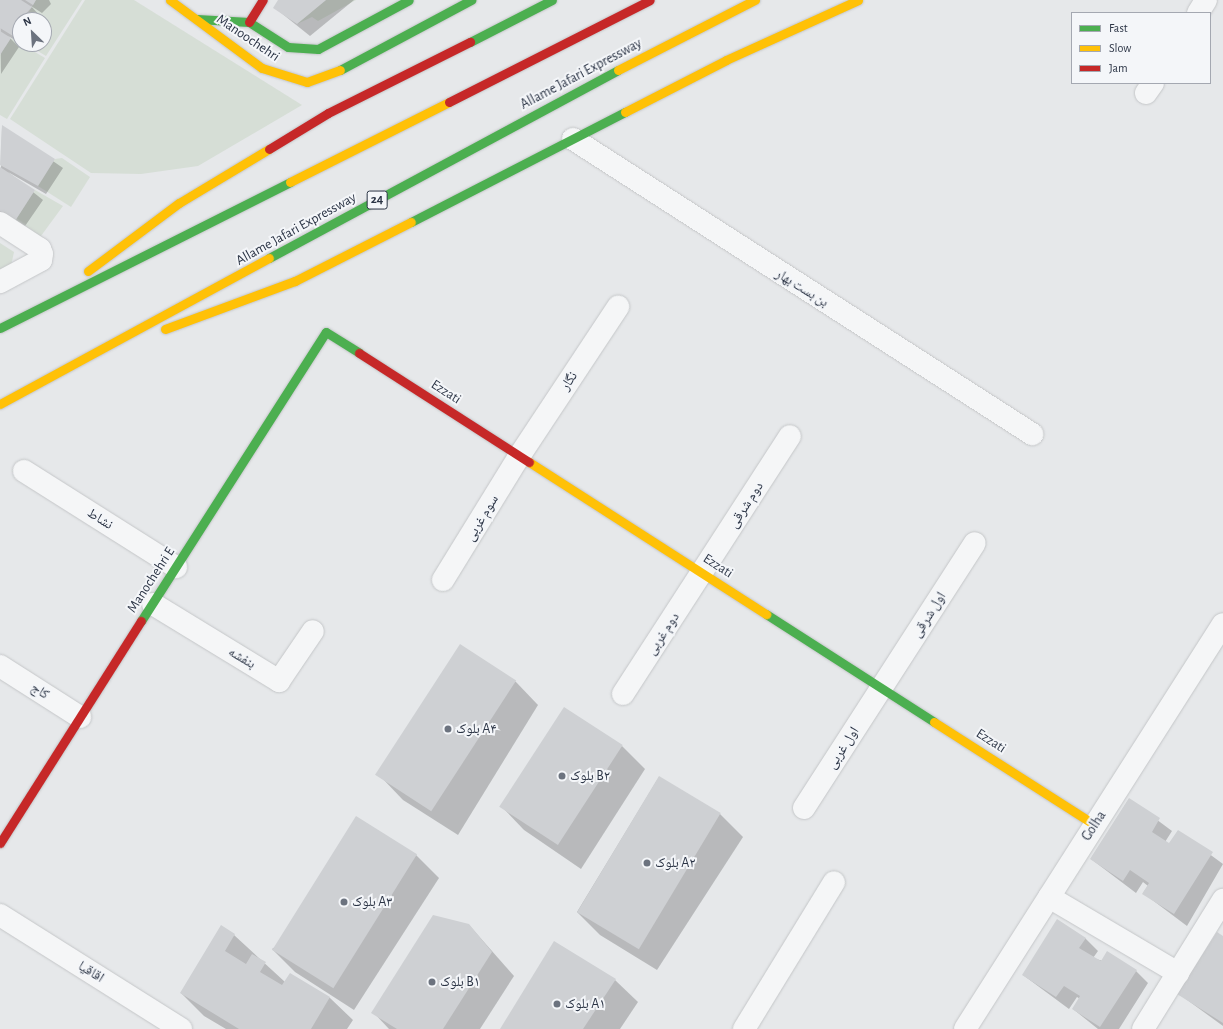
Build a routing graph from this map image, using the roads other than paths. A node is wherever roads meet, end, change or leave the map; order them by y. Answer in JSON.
{"nodes":[{"id":1,"x":170,"y":0,"type":"edge"},
{"id":2,"x":263,"y":0,"type":"edge"},
{"id":3,"x":409,"y":0,"type":"edge"},
{"id":4,"x":471,"y":0,"type":"edge"},
{"id":5,"x":552,"y":0,"type":"edge"},
{"id":6,"x":650,"y":0,"type":"edge"},
{"id":7,"x":755,"y":0,"type":"edge"},
{"id":8,"x":858,"y":0,"type":"edge"},
{"id":9,"x":1206,"y":0,"type":"edge"},
{"id":10,"x":1199,"y":12,"type":"edge"},
{"id":11,"x":197,"y":19,"type":"junction"},
{"id":12,"x":250,"y":22,"type":"junction"},
{"id":13,"x":573,"y":139,"type":"junction"},
{"id":14,"x":0,"y":224,"type":"edge"},
{"id":15,"x":0,"y":282,"type":"edge"},
{"id":16,"x":44,"y":305,"type":"junction"},
{"id":17,"x":618,"y":307,"type":"dead end"},
{"id":18,"x":0,"y":328,"type":"edge"},
{"id":19,"x":326,"y":332,"type":"joint"},
{"id":20,"x":93,"y":356,"type":"junction"},
{"id":21,"x":0,"y":404,"type":"edge"},
{"id":22,"x":1032,"y":434,"type":"dead end"},
{"id":23,"x":790,"y":436,"type":"dead end"},
{"id":24,"x":520,"y":455,"type":"junction"},
{"id":25,"x":24,"y":471,"type":"dead end"},
{"id":26,"x":975,"y":543,"type":"dead end"},
{"id":27,"x":176,"y":567,"type":"junction"},
{"id":28,"x":702,"y":573,"type":"junction"},
{"id":29,"x":444,"y":580,"type":"dead end"},
{"id":30,"x":153,"y":604,"type":"junction"},
{"id":31,"x":1223,"y":624,"type":"edge"},
{"id":32,"x":314,"y":631,"type":"dead end"},
{"id":33,"x":0,"y":666,"type":"edge"},
{"id":34,"x":883,"y":688,"type":"junction"},
{"id":35,"x":623,"y":694,"type":"dead end"},
{"id":36,"x":80,"y":717,"type":"junction"},
{"id":37,"x":804,"y":808,"type":"dead end"},
{"id":38,"x":1095,"y":825,"type":"junction"},
{"id":39,"x":0,"y":843,"type":"edge"},
{"id":40,"x":834,"y":882,"type":"dead end"},
{"id":41,"x":1049,"y":897,"type":"junction"},
{"id":42,"x":1223,"y":900,"type":"edge"},
{"id":43,"x":0,"y":915,"type":"edge"},
{"id":44,"x":1178,"y":973,"type":"junction"},
{"id":45,"x":181,"y":1029,"type":"edge"},
{"id":46,"x":744,"y":1029,"type":"edge"},
{"id":47,"x":965,"y":1029,"type":"edge"},
{"id":48,"x":1142,"y":1029,"type":"edge"}],
"edges":[{"from":1,"to":11,"type":"main road"},
{"from":2,"to":12,"type":"main road"},
{"from":3,"to":12,"type":"main road","name":"Manoochehri"},
{"from":4,"to":11,"type":"main road","name":"Manoochehri"},
{"from":5,"to":16,"type":"main road"},
{"from":6,"to":16,"type":"main road"},
{"from":7,"to":20,"type":"main road","name":"Allame Jafari Expressway","number":"24"},
{"from":8,"to":13,"type":"main road"},
{"from":9,"to":10,"type":"street"},
{"from":11,"to":12,"type":"main road","name":"Manoochehri"},
{"from":13,"to":20,"type":"main road"},
{"from":13,"to":22,"type":"street","name":"بن بست بهار"},
{"from":14,"to":15,"type":"street"},
{"from":16,"to":18,"type":"main road"},
{"from":17,"to":24,"type":"street","name":"نگار"},
{"from":19,"to":24,"type":"main road","name":"Ezzati"},
{"from":19,"to":27,"type":"main road","name":"Manochehri E"},
{"from":20,"to":21,"type":"main road","name":"Allame Jafari Expressway","number":"24"},
{"from":23,"to":28,"type":"street","name":"دوم شرقی"},
{"from":24,"to":28,"type":"main road","name":"Ezzati"},
{"from":24,"to":29,"type":"street","name":"سوم غربی"},
{"from":25,"to":27,"type":"street","name":"نشاط"},
{"from":26,"to":34,"type":"street","name":"اول شرقی"},
{"from":27,"to":30,"type":"main road","name":"Manochehri E"},
{"from":28,"to":34,"type":"main road","name":"Ezzati"},
{"from":28,"to":35,"type":"street","name":"دوم غربی"},
{"from":30,"to":32,"type":"street","name":"بنفشه"},
{"from":30,"to":36,"type":"main road","name":"Manochehri E"},
{"from":31,"to":38,"type":"street","name":"Golha"},
{"from":33,"to":36,"type":"street","name":"کاج"},
{"from":34,"to":37,"type":"street","name":"اول غربی"},
{"from":34,"to":38,"type":"main road","name":"Ezzati"},
{"from":36,"to":39,"type":"main road","name":"Manochehri E"},
{"from":38,"to":41,"type":"street","name":"Golha"},
{"from":40,"to":46,"type":"street"},
{"from":41,"to":44,"type":"street"},
{"from":41,"to":47,"type":"street","name":"Golha"},
{"from":42,"to":44,"type":"street"},
{"from":43,"to":45,"type":"street","name":"اقاقیا"},
{"from":44,"to":48,"type":"street"}]}
